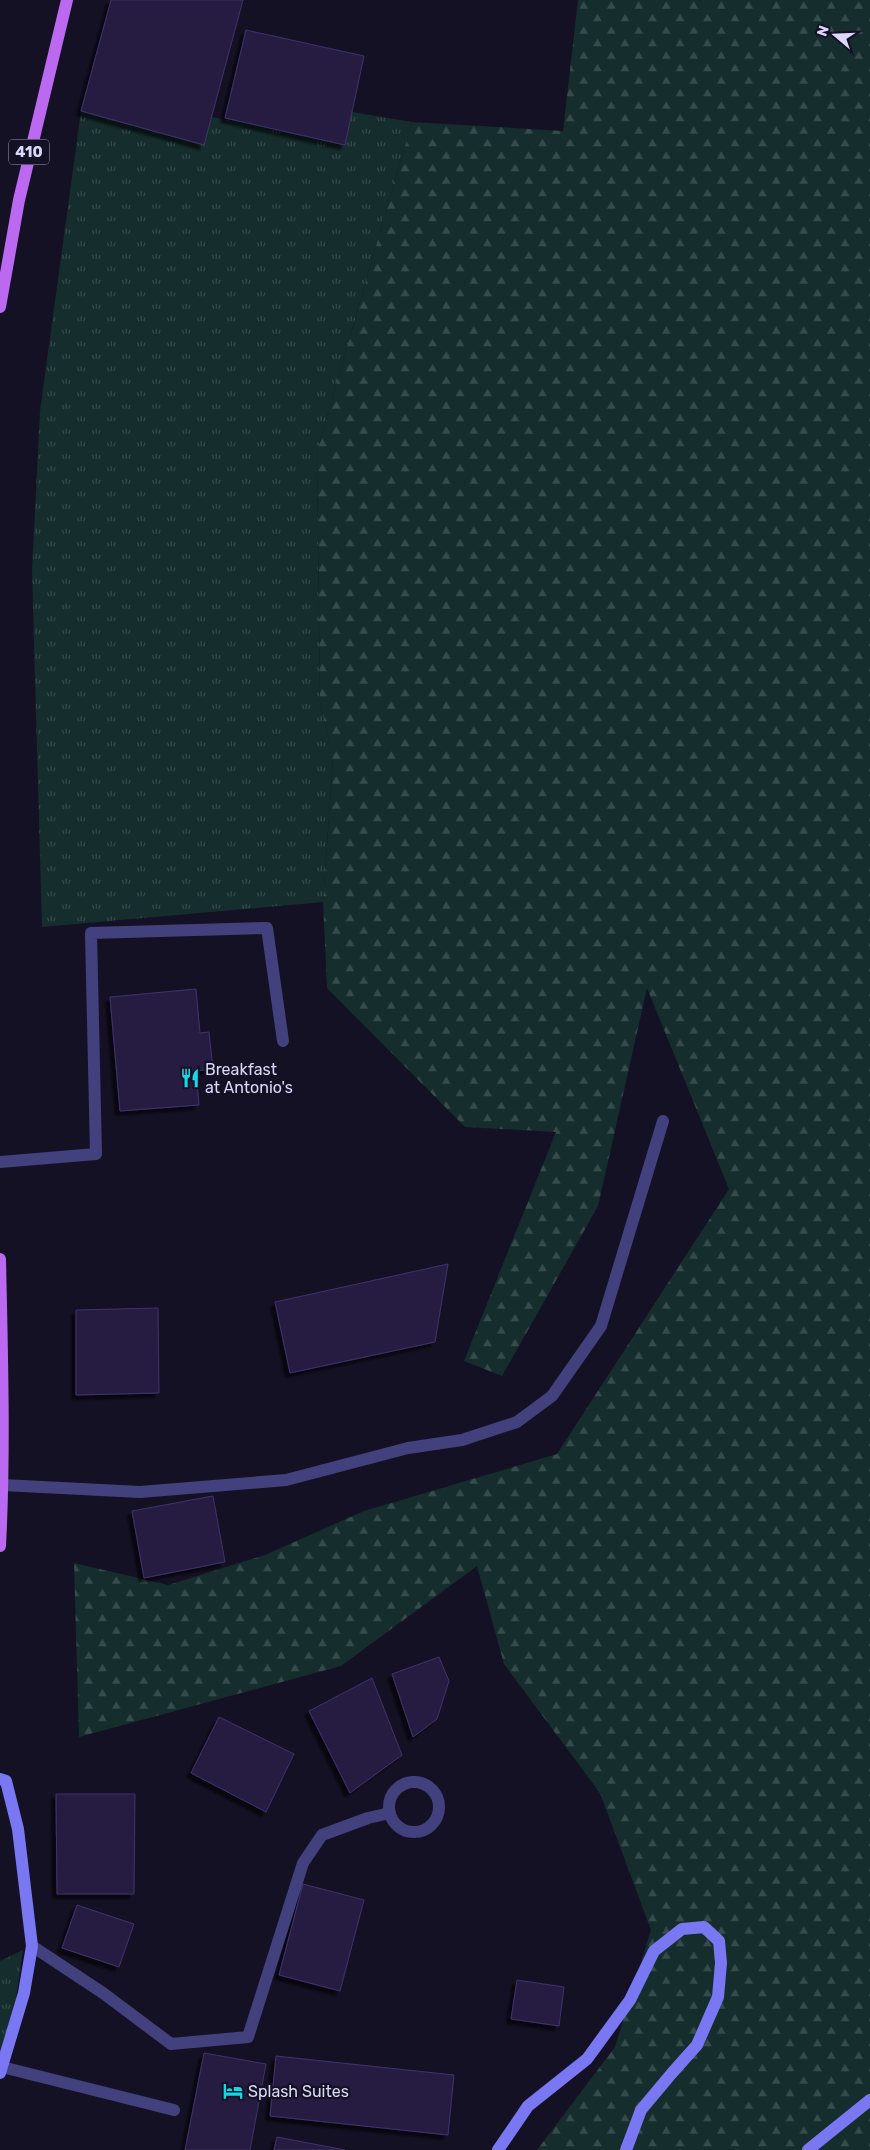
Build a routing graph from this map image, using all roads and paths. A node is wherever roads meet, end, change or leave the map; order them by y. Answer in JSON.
{"nodes":[{"id":1,"x":67,"y":0,"type":"edge"},
{"id":2,"x":0,"y":306,"type":"edge"},
{"id":3,"x":283,"y":1041,"type":"dead end"},
{"id":4,"x":662,"y":1121,"type":"dead end"},
{"id":5,"x":0,"y":1162,"type":"edge"},
{"id":6,"x":0,"y":1259,"type":"edge"},
{"id":7,"x":3,"y":1485,"type":"junction"},
{"id":8,"x":0,"y":1546,"type":"edge"},
{"id":9,"x":0,"y":1778,"type":"edge"},
{"id":10,"x":390,"y":1813,"type":"junction"},
{"id":11,"x":32,"y":1946,"type":"junction"},
{"id":12,"x":1,"y":2070,"type":"edge"},
{"id":13,"x":870,"y":2100,"type":"edge"},
{"id":14,"x":174,"y":2110,"type":"dead end"},
{"id":15,"x":498,"y":2150,"type":"edge"},
{"id":16,"x":626,"y":2150,"type":"edge"},
{"id":17,"x":808,"y":2150,"type":"edge"}],
"edges":[{"from":1,"to":2,"type":"main road","number":"410"},
{"from":3,"to":5,"type":"street"},
{"from":4,"to":7,"type":"street"},
{"from":6,"to":7,"type":"main road"},
{"from":7,"to":8,"type":"main road"},
{"from":9,"to":11,"type":"street"},
{"from":10,"to":10,"type":"street"},
{"from":10,"to":11,"type":"street"},
{"from":11,"to":12,"type":"street"},
{"from":12,"to":14,"type":"street"},
{"from":13,"to":17,"type":"street"},
{"from":15,"to":16,"type":"street"}]}
